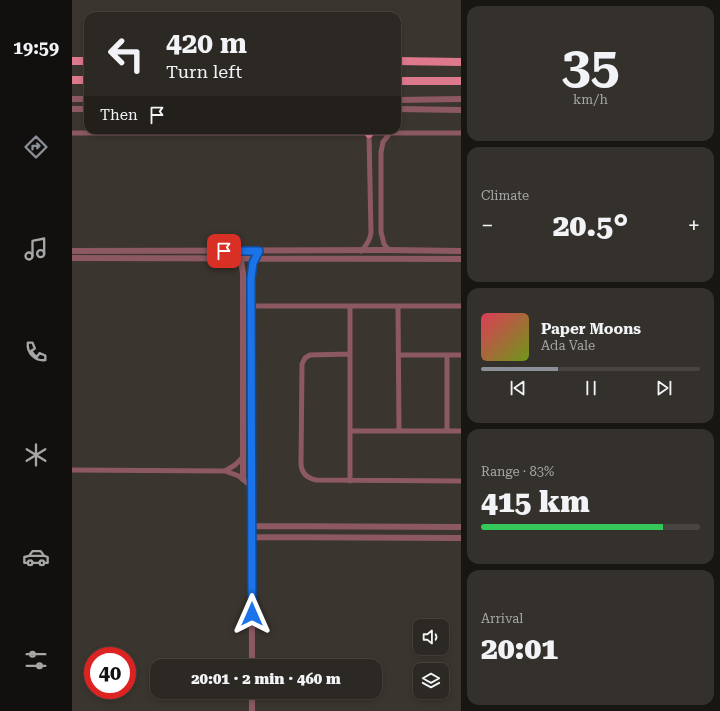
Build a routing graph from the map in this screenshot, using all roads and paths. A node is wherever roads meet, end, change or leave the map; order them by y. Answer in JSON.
{"nodes":[{"id":1,"x":72,"y":61,"type":"edge"},
{"id":2,"x":84,"y":61,"type":"edge"},
{"id":3,"x":401,"y":61,"type":"edge"},
{"id":4,"x":461,"y":62,"type":"edge"},
{"id":5,"x":72,"y":80,"type":"edge"},
{"id":6,"x":84,"y":80,"type":"edge"},
{"id":7,"x":401,"y":81,"type":"edge"},
{"id":8,"x":461,"y":81,"type":"edge"},
{"id":9,"x":72,"y":99,"type":"edge"},
{"id":10,"x":84,"y":99,"type":"edge"},
{"id":11,"x":401,"y":100,"type":"edge"},
{"id":12,"x":461,"y":100,"type":"edge"},
{"id":13,"x":72,"y":109,"type":"edge"},
{"id":14,"x":84,"y":109,"type":"edge"},
{"id":15,"x":401,"y":109,"type":"edge"},
{"id":16,"x":461,"y":110,"type":"edge"},
{"id":17,"x":72,"y":133,"type":"edge"},
{"id":18,"x":84,"y":133,"type":"edge"},
{"id":19,"x":401,"y":133,"type":"edge"},
{"id":20,"x":461,"y":133,"type":"edge"},
{"id":21,"x":368,"y":134,"type":"edge"},
{"id":22,"x":389,"y":134,"type":"edge"},
{"id":23,"x":361,"y":250,"type":"junction"},
{"id":24,"x":389,"y":250,"type":"junction"},
{"id":25,"x":72,"y":251,"type":"edge"},
{"id":26,"x":238,"y":251,"type":"junction"},
{"id":27,"x":259,"y":251,"type":"junction"},
{"id":28,"x":461,"y":251,"type":"edge"},
{"id":29,"x":72,"y":258,"type":"edge"},
{"id":30,"x":241,"y":258,"type":"junction"},
{"id":31,"x":255,"y":258,"type":"junction"},
{"id":32,"x":461,"y":259,"type":"edge"},
{"id":33,"x":252,"y":306,"type":"junction"},
{"id":34,"x":350,"y":306,"type":"junction"},
{"id":35,"x":398,"y":306,"type":"junction"},
{"id":36,"x":461,"y":306,"type":"edge"},
{"id":37,"x":350,"y":354,"type":"junction"},
{"id":38,"x":399,"y":355,"type":"junction"},
{"id":39,"x":447,"y":355,"type":"junction"},
{"id":40,"x":461,"y":355,"type":"edge"},
{"id":41,"x":350,"y":431,"type":"junction"},
{"id":42,"x":399,"y":431,"type":"junction"},
{"id":43,"x":447,"y":431,"type":"junction"},
{"id":44,"x":461,"y":431,"type":"edge"},
{"id":45,"x":243,"y":457,"type":"junction"},
{"id":46,"x":72,"y":470,"type":"edge"},
{"id":47,"x":225,"y":471,"type":"junction"},
{"id":48,"x":243,"y":479,"type":"junction"},
{"id":49,"x":350,"y":481,"type":"junction"},
{"id":50,"x":461,"y":481,"type":"edge"},
{"id":51,"x":252,"y":487,"type":"junction"},
{"id":52,"x":252,"y":526,"type":"junction"},
{"id":53,"x":461,"y":527,"type":"edge"},
{"id":54,"x":252,"y":537,"type":"junction"},
{"id":55,"x":461,"y":538,"type":"edge"},
{"id":56,"x":252,"y":659,"type":"edge"},
{"id":57,"x":252,"y":699,"type":"edge"},
{"id":58,"x":252,"y":711,"type":"edge"}],
"edges":[{"from":1,"to":2,"type":"main road"},
{"from":3,"to":4,"type":"main road"},
{"from":5,"to":6,"type":"main road"},
{"from":7,"to":8,"type":"main road"},
{"from":9,"to":10,"type":"street"},
{"from":11,"to":12,"type":"street"},
{"from":13,"to":14,"type":"street"},
{"from":15,"to":16,"type":"street"},
{"from":17,"to":18,"type":"street"},
{"from":19,"to":20,"type":"street"},
{"from":21,"to":23,"type":"street"},
{"from":22,"to":24,"type":"street"},
{"from":23,"to":24,"type":"street"},
{"from":23,"to":27,"type":"street"},
{"from":24,"to":28,"type":"street"},
{"from":25,"to":26,"type":"street"},
{"from":26,"to":27,"type":"street"},
{"from":26,"to":30,"type":"street"},
{"from":27,"to":31,"type":"street"},
{"from":29,"to":30,"type":"street"},
{"from":30,"to":31,"type":"street"},
{"from":30,"to":45,"type":"street"},
{"from":31,"to":32,"type":"street"},
{"from":31,"to":33,"type":"street"},
{"from":33,"to":34,"type":"street"},
{"from":33,"to":51,"type":"street"},
{"from":34,"to":35,"type":"street"},
{"from":34,"to":37,"type":"street"},
{"from":35,"to":36,"type":"street"},
{"from":35,"to":38,"type":"street"},
{"from":37,"to":41,"type":"street"},
{"from":37,"to":49,"type":"street"},
{"from":38,"to":39,"type":"street"},
{"from":38,"to":42,"type":"street"},
{"from":39,"to":40,"type":"street"},
{"from":39,"to":43,"type":"street"},
{"from":41,"to":42,"type":"street"},
{"from":41,"to":49,"type":"street"},
{"from":42,"to":43,"type":"street"},
{"from":43,"to":44,"type":"street"},
{"from":45,"to":47,"type":"street"},
{"from":45,"to":48,"type":"street"},
{"from":46,"to":47,"type":"street"},
{"from":47,"to":48,"type":"street"},
{"from":48,"to":51,"type":"street"},
{"from":49,"to":50,"type":"street"},
{"from":51,"to":52,"type":"street"},
{"from":52,"to":53,"type":"street"},
{"from":52,"to":54,"type":"street"},
{"from":54,"to":55,"type":"street"},
{"from":54,"to":56,"type":"street"},
{"from":57,"to":58,"type":"street"}]}
